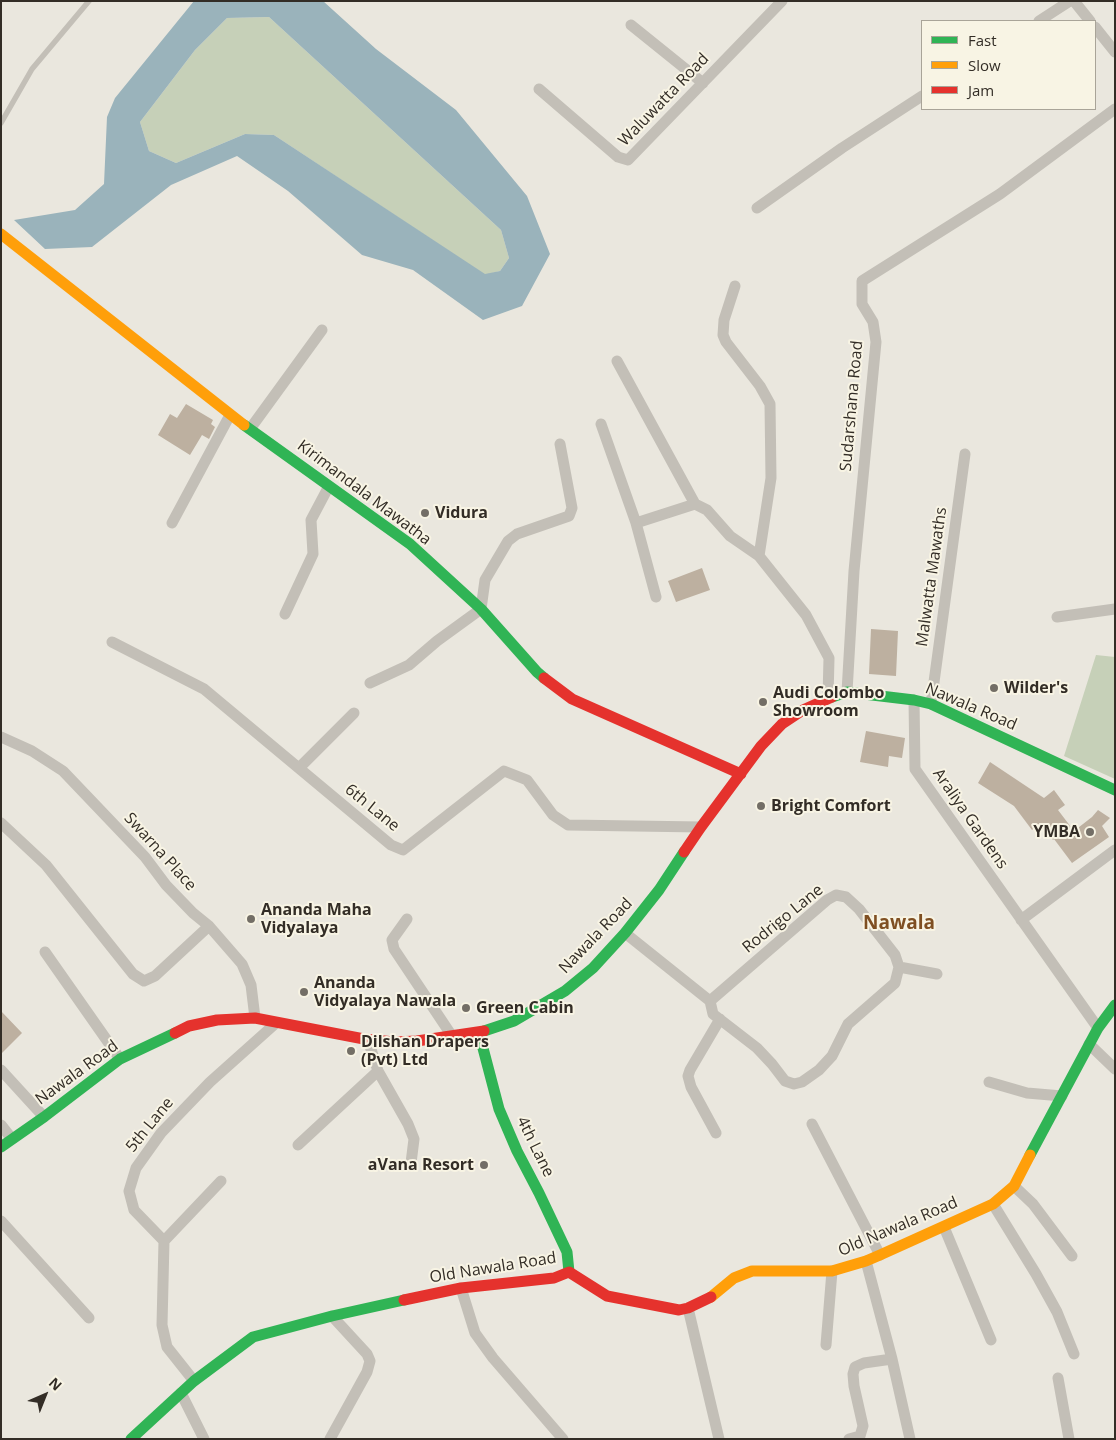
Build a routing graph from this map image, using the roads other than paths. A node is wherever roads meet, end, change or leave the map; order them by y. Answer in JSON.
{"nodes":[{"id":1,"x":89,"y":1,"type":"edge"},
{"id":2,"x":782,"y":1,"type":"edge"},
{"id":3,"x":1070,"y":1,"type":"edge"},
{"id":4,"x":1074,"y":1,"type":"edge"},
{"id":5,"x":1041,"y":20,"type":"edge"},
{"id":6,"x":1089,"y":20,"type":"edge"},
{"id":7,"x":631,"y":25,"type":"dead end"},
{"id":8,"x":1096,"y":28,"type":"edge"},
{"id":9,"x":1115,"y":52,"type":"edge"},
{"id":10,"x":703,"y":83,"type":"junction"},
{"id":11,"x":539,"y":89,"type":"dead end"},
{"id":12,"x":921,"y":97,"type":"edge"},
{"id":13,"x":1115,"y":109,"type":"edge"},
{"id":14,"x":1,"y":123,"type":"edge"},
{"id":15,"x":757,"y":208,"type":"dead end"},
{"id":16,"x":1,"y":234,"type":"edge"},
{"id":17,"x":735,"y":286,"type":"dead end"},
{"id":18,"x":322,"y":330,"type":"dead end"},
{"id":19,"x":617,"y":361,"type":"dead end"},
{"id":20,"x":230,"y":415,"type":"junction"},
{"id":21,"x":601,"y":424,"type":"dead end"},
{"id":22,"x":250,"y":429,"type":"junction"},
{"id":23,"x":560,"y":444,"type":"dead end"},
{"id":24,"x":965,"y":454,"type":"dead end"},
{"id":25,"x":329,"y":486,"type":"junction"},
{"id":26,"x":695,"y":504,"type":"junction"},
{"id":27,"x":172,"y":523,"type":"dead end"},
{"id":28,"x":636,"y":524,"type":"junction"},
{"id":29,"x":759,"y":556,"type":"junction"},
{"id":30,"x":656,"y":597,"type":"dead end"},
{"id":31,"x":481,"y":609,"type":"junction"},
{"id":32,"x":1115,"y":609,"type":"edge"},
{"id":33,"x":285,"y":614,"type":"dead end"},
{"id":34,"x":1057,"y":617,"type":"dead end"},
{"id":35,"x":112,"y":642,"type":"dead end"},
{"id":36,"x":370,"y":684,"type":"dead end"},
{"id":37,"x":848,"y":692,"type":"junction"},
{"id":38,"x":828,"y":698,"type":"junction"},
{"id":39,"x":914,"y":700,"type":"junction"},
{"id":40,"x":931,"y":704,"type":"junction"},
{"id":41,"x":354,"y":714,"type":"dead end"},
{"id":42,"x":1,"y":737,"type":"edge"},
{"id":43,"x":299,"y":768,"type":"junction"},
{"id":44,"x":741,"y":774,"type":"junction"},
{"id":45,"x":1115,"y":790,"type":"edge"},
{"id":46,"x":1,"y":823,"type":"edge"},
{"id":47,"x":702,"y":828,"type":"junction"},
{"id":48,"x":1115,"y":850,"type":"edge"},
{"id":49,"x":407,"y":919,"type":"dead end"},
{"id":50,"x":1021,"y":920,"type":"junction"},
{"id":51,"x":210,"y":926,"type":"junction"},
{"id":52,"x":626,"y":933,"type":"junction"},
{"id":53,"x":45,"y":952,"type":"dead end"},
{"id":54,"x":899,"y":967,"type":"junction"},
{"id":55,"x":937,"y":974,"type":"dead end"},
{"id":56,"x":710,"y":1002,"type":"junction"},
{"id":57,"x":1115,"y":1005,"type":"edge"},
{"id":58,"x":254,"y":1018,"type":"junction"},
{"id":59,"x":720,"y":1019,"type":"junction"},
{"id":60,"x":276,"y":1023,"type":"junction"},
{"id":61,"x":1098,"y":1028,"type":"junction"},
{"id":62,"x":479,"y":1032,"type":"junction"},
{"id":63,"x":452,"y":1036,"type":"junction"},
{"id":64,"x":368,"y":1040,"type":"junction"},
{"id":65,"x":1089,"y":1044,"type":"junction"},
{"id":66,"x":120,"y":1059,"type":"junction"},
{"id":67,"x":1115,"y":1069,"type":"edge"},
{"id":68,"x":1,"y":1070,"type":"edge"},
{"id":69,"x":378,"y":1071,"type":"junction"},
{"id":70,"x":988,"y":1082,"type":"dead end"},
{"id":71,"x":1062,"y":1096,"type":"junction"},
{"id":72,"x":44,"y":1117,"type":"junction"},
{"id":73,"x":812,"y":1124,"type":"dead end"},
{"id":74,"x":1,"y":1125,"type":"edge"},
{"id":75,"x":716,"y":1134,"type":"dead end"},
{"id":76,"x":12,"y":1139,"type":"junction"},
{"id":77,"x":298,"y":1145,"type":"dead end"},
{"id":78,"x":1,"y":1147,"type":"edge"},
{"id":79,"x":411,"y":1164,"type":"dead end"},
{"id":80,"x":221,"y":1181,"type":"dead end"},
{"id":81,"x":1014,"y":1186,"type":"junction"},
{"id":82,"x":993,"y":1204,"type":"junction"},
{"id":83,"x":1,"y":1221,"type":"edge"},
{"id":84,"x":944,"y":1227,"type":"junction"},
{"id":85,"x":164,"y":1241,"type":"junction"},
{"id":86,"x":880,"y":1255,"type":"junction"},
{"id":87,"x":1072,"y":1256,"type":"dead end"},
{"id":88,"x":866,"y":1261,"type":"junction"},
{"id":89,"x":832,"y":1271,"type":"junction"},
{"id":90,"x":569,"y":1272,"type":"junction"},
{"id":91,"x":461,"y":1288,"type":"junction"},
{"id":92,"x":688,"y":1308,"type":"junction"},
{"id":93,"x":332,"y":1316,"type":"junction"},
{"id":94,"x":89,"y":1318,"type":"dead end"},
{"id":95,"x":991,"y":1340,"type":"dead end"},
{"id":96,"x":826,"y":1345,"type":"dead end"},
{"id":97,"x":1074,"y":1354,"type":"dead end"},
{"id":98,"x":892,"y":1359,"type":"junction"},
{"id":99,"x":1058,"y":1378,"type":"dead end"},
{"id":100,"x":194,"y":1381,"type":"junction"},
{"id":101,"x":181,"y":1393,"type":"junction"},
{"id":102,"x":131,"y":1439,"type":"edge"},
{"id":103,"x":204,"y":1439,"type":"edge"},
{"id":104,"x":330,"y":1439,"type":"edge"},
{"id":105,"x":563,"y":1439,"type":"edge"},
{"id":106,"x":719,"y":1439,"type":"edge"},
{"id":107,"x":849,"y":1439,"type":"edge"},
{"id":108,"x":910,"y":1439,"type":"edge"},
{"id":109,"x":1069,"y":1439,"type":"edge"}],
"edges":[{"from":1,"to":14,"type":"lane"},
{"from":2,"to":10,"type":"street","name":"Waluwatta Road"},
{"from":3,"to":5,"type":"street"},
{"from":4,"to":6,"type":"street"},
{"from":7,"to":10,"type":"street"},
{"from":8,"to":9,"type":"street"},
{"from":10,"to":11,"type":"street","name":"Waluwatta Road"},
{"from":12,"to":15,"type":"street"},
{"from":13,"to":37,"type":"street","name":"Sudarshana Road"},
{"from":16,"to":20,"type":"main road","name":"Kirimandala Mawatha"},
{"from":17,"to":29,"type":"street"},
{"from":18,"to":22,"type":"street"},
{"from":19,"to":26,"type":"street"},
{"from":20,"to":22,"type":"main road","name":"Kirimandala Mawatha"},
{"from":20,"to":27,"type":"street"},
{"from":21,"to":28,"type":"street"},
{"from":22,"to":25,"type":"main road","name":"Kirimandala Mawatha"},
{"from":23,"to":31,"type":"street"},
{"from":24,"to":40,"type":"street","name":"Malwatta Mawaths"},
{"from":25,"to":31,"type":"main road","name":"Kirimandala Mawatha"},
{"from":25,"to":33,"type":"street"},
{"from":26,"to":28,"type":"street"},
{"from":26,"to":29,"type":"street"},
{"from":28,"to":30,"type":"street"},
{"from":29,"to":38,"type":"street"},
{"from":31,"to":36,"type":"street"},
{"from":31,"to":44,"type":"main road","name":"Kirimandala Mawatha"},
{"from":32,"to":34,"type":"street"},
{"from":35,"to":43,"type":"street","name":"6th Lane"},
{"from":37,"to":38,"type":"main road","name":"Nawala Road"},
{"from":37,"to":39,"type":"main road","name":"Nawala Road"},
{"from":38,"to":44,"type":"main road","name":"Nawala Road"},
{"from":39,"to":40,"type":"main road","name":"Nawala Road"},
{"from":39,"to":50,"type":"street","name":"Araliya Gardens"},
{"from":40,"to":45,"type":"main road","name":"Nawala Road"},
{"from":41,"to":43,"type":"street"},
{"from":42,"to":51,"type":"street","name":"Swarna Place"},
{"from":43,"to":47,"type":"street","name":"6th Lane"},
{"from":44,"to":47,"type":"main road","name":"Nawala Road"},
{"from":46,"to":51,"type":"street"},
{"from":47,"to":52,"type":"main road","name":"Nawala Road"},
{"from":48,"to":50,"type":"street"},
{"from":49,"to":63,"type":"street"},
{"from":50,"to":61,"type":"street","name":"Araliya Gardens"},
{"from":51,"to":58,"type":"street","name":"Swarna Place"},
{"from":52,"to":56,"type":"street"},
{"from":52,"to":62,"type":"main road","name":"Nawala Road"},
{"from":53,"to":66,"type":"street"},
{"from":54,"to":55,"type":"street"},
{"from":54,"to":56,"type":"street","name":"Rodrigo Lane"},
{"from":54,"to":59,"type":"street"},
{"from":56,"to":59,"type":"street"},
{"from":57,"to":61,"type":"main road","name":"Old Nawala Road"},
{"from":58,"to":60,"type":"main road","name":"Nawala Road"},
{"from":58,"to":66,"type":"main road","name":"Nawala Road"},
{"from":59,"to":75,"type":"street"},
{"from":60,"to":64,"type":"main road","name":"Nawala Road"},
{"from":60,"to":85,"type":"street","name":"5th Lane"},
{"from":61,"to":65,"type":"main road","name":"Old Nawala Road"},
{"from":62,"to":63,"type":"main road","name":"Nawala Road"},
{"from":62,"to":90,"type":"main road","name":"4th Lane"},
{"from":63,"to":64,"type":"main road","name":"Nawala Road"},
{"from":64,"to":69,"type":"street"},
{"from":65,"to":67,"type":"street"},
{"from":65,"to":71,"type":"main road","name":"Old Nawala Road"},
{"from":66,"to":72,"type":"main road","name":"Nawala Road"},
{"from":68,"to":72,"type":"street"},
{"from":69,"to":77,"type":"street"},
{"from":69,"to":79,"type":"street"},
{"from":70,"to":71,"type":"street"},
{"from":71,"to":81,"type":"main road","name":"Old Nawala Road"},
{"from":72,"to":76,"type":"main road","name":"Nawala Road"},
{"from":73,"to":86,"type":"street"},
{"from":74,"to":76,"type":"street"},
{"from":76,"to":78,"type":"main road","name":"Nawala Road"},
{"from":80,"to":85,"type":"street"},
{"from":81,"to":82,"type":"main road","name":"Old Nawala Road"},
{"from":81,"to":87,"type":"street"},
{"from":82,"to":84,"type":"main road","name":"Old Nawala Road"},
{"from":82,"to":97,"type":"street"},
{"from":83,"to":94,"type":"street"},
{"from":84,"to":86,"type":"main road","name":"Old Nawala Road"},
{"from":84,"to":95,"type":"street"},
{"from":85,"to":100,"type":"street"},
{"from":86,"to":88,"type":"main road","name":"Old Nawala Road"},
{"from":88,"to":89,"type":"main road","name":"Old Nawala Road"},
{"from":88,"to":98,"type":"street"},
{"from":89,"to":92,"type":"main road","name":"Old Nawala Road"},
{"from":89,"to":96,"type":"street"},
{"from":90,"to":91,"type":"main road","name":"Old Nawala Road"},
{"from":90,"to":92,"type":"main road","name":"Old Nawala Road"},
{"from":91,"to":93,"type":"main road","name":"Old Nawala Road"},
{"from":91,"to":105,"type":"street"},
{"from":92,"to":106,"type":"street"},
{"from":93,"to":100,"type":"main road","name":"Old Nawala Road"},
{"from":93,"to":104,"type":"street"},
{"from":98,"to":107,"type":"street"},
{"from":98,"to":108,"type":"street"},
{"from":99,"to":109,"type":"street"},
{"from":100,"to":101,"type":"main road","name":"Old Nawala Road"},
{"from":101,"to":102,"type":"main road","name":"Old Nawala Road"},
{"from":101,"to":103,"type":"street"}]}
